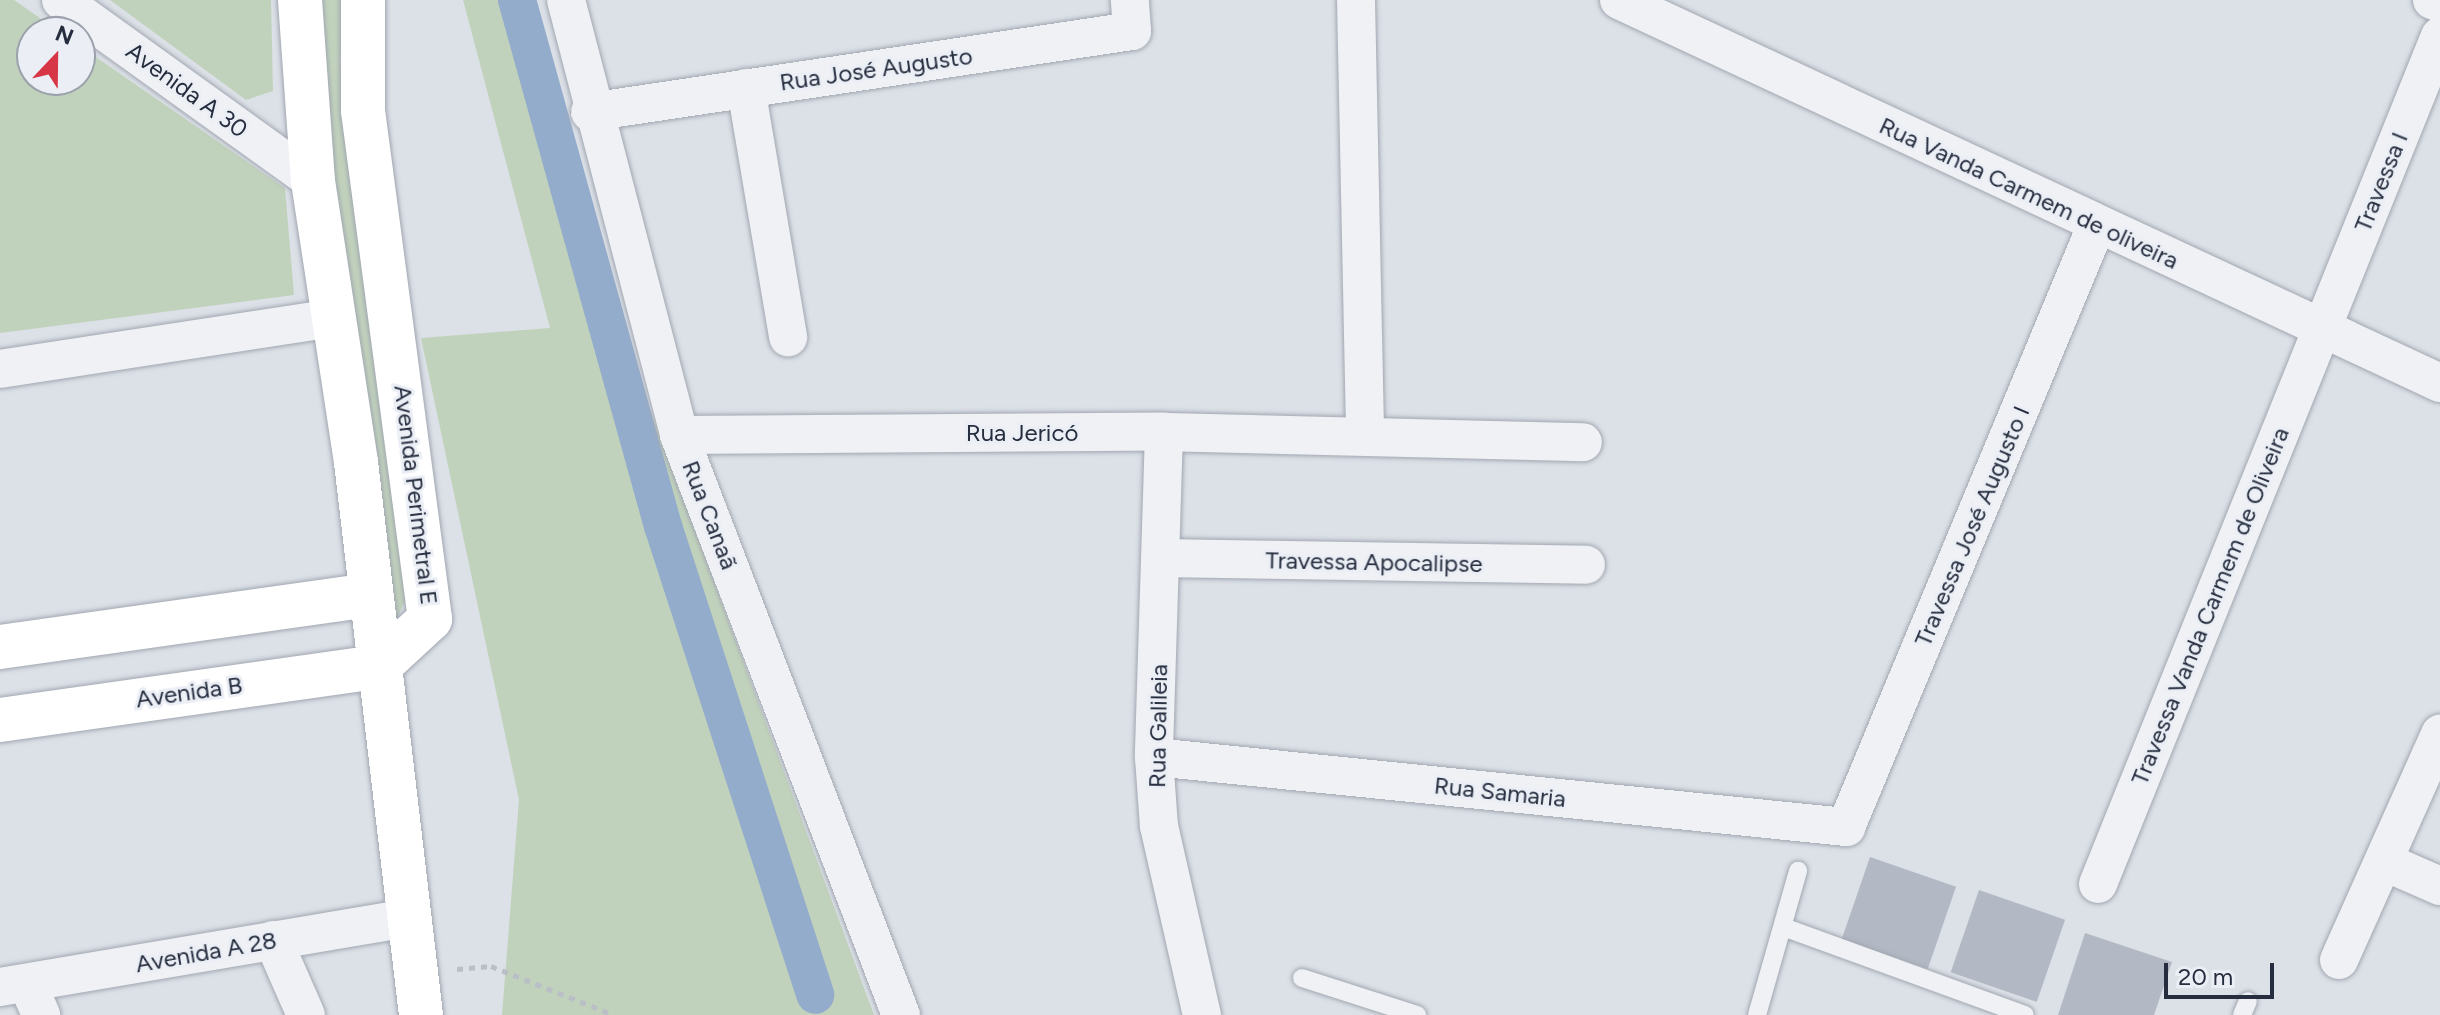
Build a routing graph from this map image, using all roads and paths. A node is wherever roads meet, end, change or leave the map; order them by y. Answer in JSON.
{"nodes":[{"id":1,"x":61,"y":0,"type":"edge"},
{"id":2,"x":300,"y":0,"type":"edge"},
{"id":3,"x":363,"y":0,"type":"edge"},
{"id":4,"x":566,"y":0,"type":"edge"},
{"id":5,"x":1130,"y":0,"type":"edge"},
{"id":6,"x":1356,"y":0,"type":"edge"},
{"id":7,"x":1619,"y":0,"type":"edge"},
{"id":8,"x":2432,"y":0,"type":"edge"},
{"id":9,"x":2440,"y":3,"type":"edge"},
{"id":10,"x":2440,"y":36,"type":"edge"},
{"id":11,"x":746,"y":88,"type":"junction"},
{"id":12,"x":590,"y":112,"type":"junction"},
{"id":13,"x":313,"y":181,"type":"junction"},
{"id":14,"x":2097,"y":224,"type":"junction"},
{"id":15,"x":334,"y":318,"type":"junction"},
{"id":16,"x":2321,"y":328,"type":"junction"},
{"id":17,"x":788,"y":337,"type":"dead end"},
{"id":18,"x":0,"y":369,"type":"edge"},
{"id":19,"x":2440,"y":383,"type":"edge"},
{"id":20,"x":1164,"y":432,"type":"junction"},
{"id":21,"x":679,"y":435,"type":"junction"},
{"id":22,"x":1365,"y":436,"type":"junction"},
{"id":23,"x":1583,"y":442,"type":"dead end"},
{"id":24,"x":1162,"y":558,"type":"junction"},
{"id":25,"x":1586,"y":565,"type":"dead end"},
{"id":26,"x":371,"y":595,"type":"junction"},
{"id":27,"x":0,"y":647,"type":"edge"},
{"id":28,"x":378,"y":667,"type":"junction"},
{"id":29,"x":0,"y":720,"type":"edge"},
{"id":30,"x":2440,"y":734,"type":"edge"},
{"id":31,"x":1154,"y":757,"type":"junction"},
{"id":32,"x":1846,"y":827,"type":"joint"},
{"id":33,"x":2385,"y":862,"type":"junction"},
{"id":34,"x":1798,"y":871,"type":"dead end"},
{"id":35,"x":2098,"y":884,"type":"dead end"},
{"id":36,"x":2440,"y":886,"type":"edge"},
{"id":37,"x":412,"y":917,"type":"junction"},
{"id":38,"x":1786,"y":928,"type":"junction"},
{"id":39,"x":273,"y":940,"type":"junction"},
{"id":40,"x":2339,"y":960,"type":"dead end"},
{"id":41,"x":416,"y":972,"type":"junction"},
{"id":42,"x":1302,"y":978,"type":"dead end"},
{"id":43,"x":23,"y":995,"type":"edge"},
{"id":44,"x":306,"y":1015,"type":"edge"},
{"id":45,"x":421,"y":1015,"type":"edge"},
{"id":46,"x":614,"y":1015,"type":"edge"},
{"id":47,"x":901,"y":1015,"type":"edge"},
{"id":48,"x":1202,"y":1015,"type":"edge"},
{"id":49,"x":1417,"y":1015,"type":"edge"},
{"id":50,"x":1757,"y":1015,"type":"edge"},
{"id":51,"x":2025,"y":1015,"type":"edge"}],
"edges":[{"from":1,"to":13,"type":"street","name":"Avenida A 30"},
{"from":2,"to":13,"type":"street"},
{"from":3,"to":28,"type":"street","name":"Avenida Perimetral E"},
{"from":4,"to":12,"type":"street","name":"Rua Canaã"},
{"from":5,"to":11,"type":"street","name":"Rua José Augusto"},
{"from":6,"to":22,"type":"street"},
{"from":7,"to":14,"type":"street","name":"Rua Vanda Carmem de oliveira"},
{"from":8,"to":9,"type":"street"},
{"from":10,"to":16,"type":"street","name":"Travessa I"},
{"from":11,"to":12,"type":"street","name":"Rua José Augusto"},
{"from":11,"to":17,"type":"street"},
{"from":12,"to":21,"type":"street","name":"Rua Canaã"},
{"from":13,"to":15,"type":"street"},
{"from":14,"to":16,"type":"street","name":"Rua Vanda Carmem de oliveira"},
{"from":14,"to":32,"type":"street","name":"Travessa José Augusto I"},
{"from":15,"to":18,"type":"street"},
{"from":15,"to":26,"type":"street"},
{"from":16,"to":19,"type":"street","name":"Rua Vanda Carmem de oliveira"},
{"from":16,"to":35,"type":"street","name":"Travessa Vanda Carmem de Oliveira"},
{"from":20,"to":21,"type":"street","name":"Rua Jericó"},
{"from":20,"to":22,"type":"street","name":"Rua Jericó"},
{"from":20,"to":24,"type":"street","name":"Rua Galileia"},
{"from":21,"to":47,"type":"street","name":"Rua Canaã"},
{"from":22,"to":23,"type":"street","name":"Rua Jericó"},
{"from":24,"to":25,"type":"street","name":"Travessa Apocalipse"},
{"from":24,"to":31,"type":"street","name":"Rua Galileia"},
{"from":26,"to":27,"type":"street"},
{"from":26,"to":28,"type":"street"},
{"from":28,"to":29,"type":"street","name":"Avenida B"},
{"from":28,"to":37,"type":"street"},
{"from":30,"to":33,"type":"street"},
{"from":31,"to":32,"type":"street","name":"Rua Samaria"},
{"from":31,"to":48,"type":"street","name":"Rua Galileia"},
{"from":33,"to":36,"type":"street"},
{"from":33,"to":40,"type":"street"},
{"from":34,"to":38,"type":"lane"},
{"from":37,"to":39,"type":"street","name":"Avenida A 28"},
{"from":37,"to":41,"type":"street"},
{"from":38,"to":50,"type":"lane"},
{"from":38,"to":51,"type":"lane"},
{"from":39,"to":43,"type":"street","name":"Avenida A 28"},
{"from":39,"to":44,"type":"street"},
{"from":41,"to":45,"type":"street"},
{"from":41,"to":46,"type":"path"},
{"from":42,"to":49,"type":"lane"}]}
